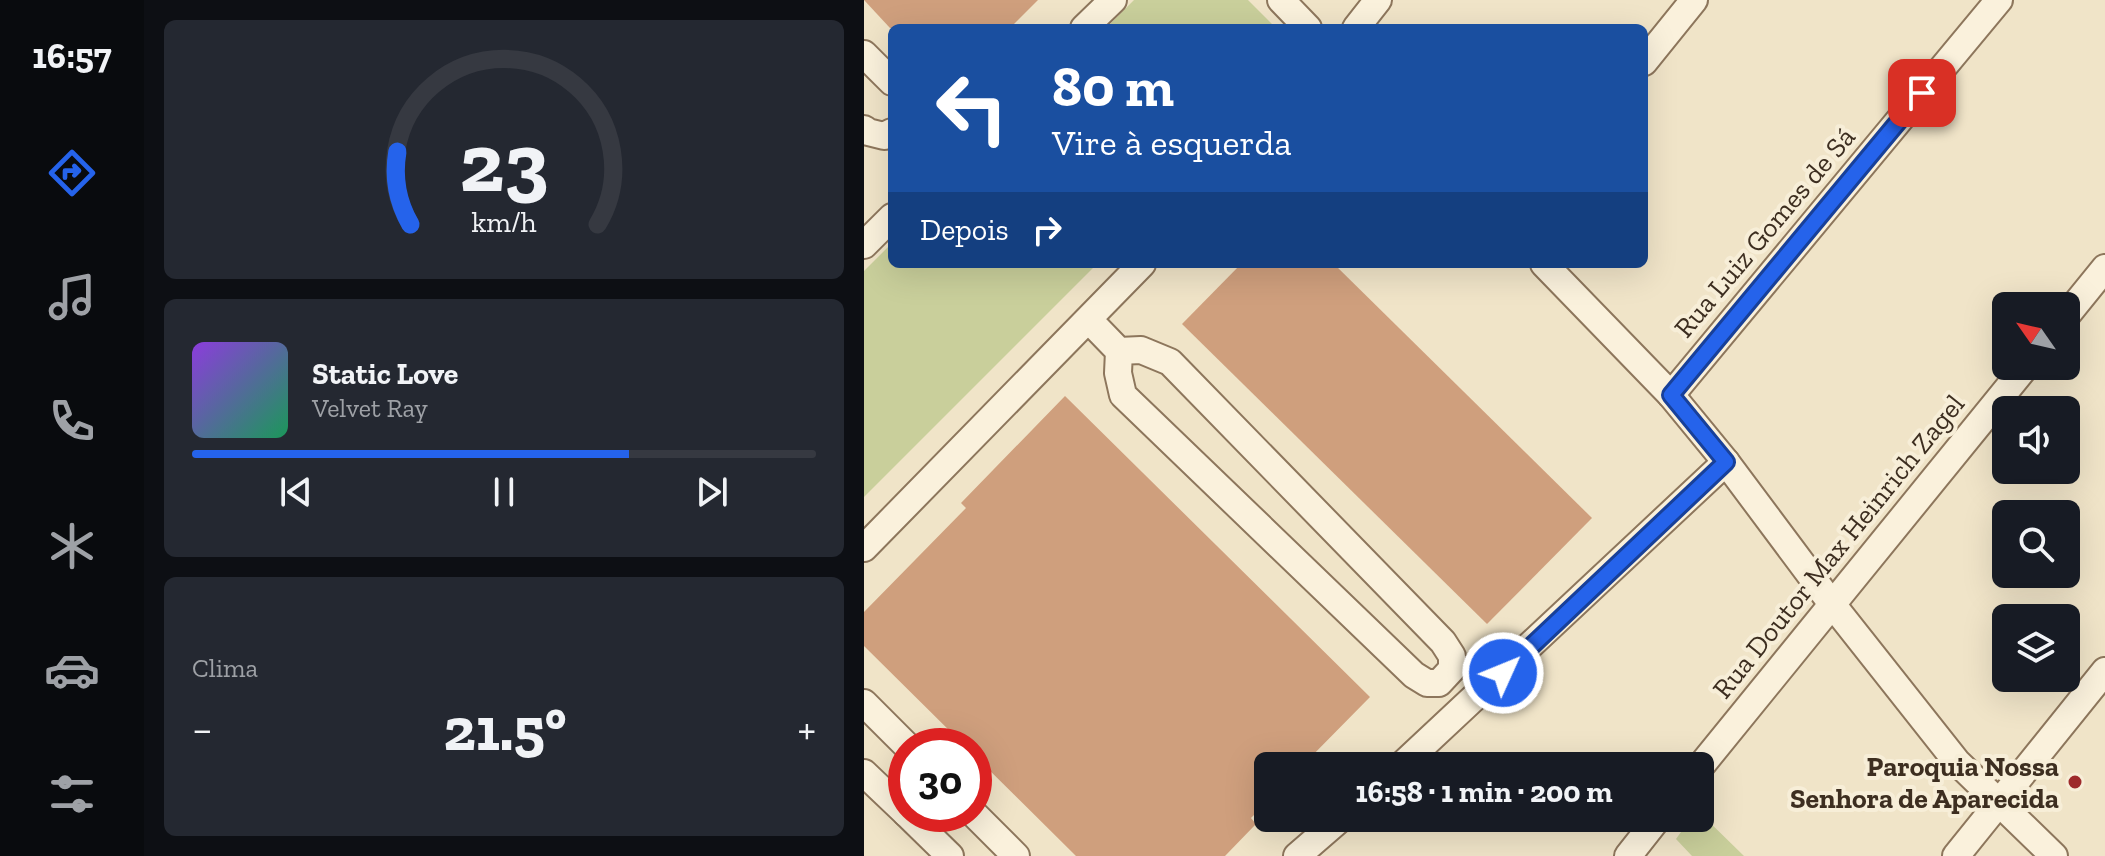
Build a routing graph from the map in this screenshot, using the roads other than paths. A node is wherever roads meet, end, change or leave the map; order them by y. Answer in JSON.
{"nodes":[{"id":1,"x":1113,"y":0,"type":"edge"},
{"id":2,"x":1281,"y":0,"type":"edge"},
{"id":3,"x":1378,"y":0,"type":"edge"},
{"id":4,"x":1694,"y":0,"type":"edge"},
{"id":5,"x":1999,"y":0,"type":"edge"},
{"id":6,"x":1088,"y":24,"type":"edge"},
{"id":7,"x":1304,"y":24,"type":"edge"},
{"id":8,"x":1359,"y":24,"type":"edge"},
{"id":9,"x":864,"y":54,"type":"edge"},
{"id":10,"x":1648,"y":57,"type":"edge"},
{"id":11,"x":888,"y":78,"type":"edge"},
{"id":12,"x":864,"y":129,"type":"edge"},
{"id":13,"x":888,"y":134,"type":"edge"},
{"id":14,"x":888,"y":221,"type":"edge"},
{"id":15,"x":864,"y":245,"type":"edge"},
{"id":16,"x":1138,"y":268,"type":"edge"},
{"id":17,"x":1548,"y":268,"type":"edge"},
{"id":18,"x":2105,"y":268,"type":"edge"},
{"id":19,"x":2080,"y":299,"type":"edge"},
{"id":20,"x":1089,"y":320,"type":"junction"},
{"id":21,"x":1119,"y":351,"type":"junction"},
{"id":22,"x":2015,"y":380,"type":"edge"},
{"id":23,"x":1671,"y":395,"type":"junction"},
{"id":24,"x":1726,"y":462,"type":"junction"},
{"id":25,"x":864,"y":548,"type":"edge"},
{"id":26,"x":1832,"y":604,"type":"junction"},
{"id":27,"x":2105,"y":671,"type":"edge"},
{"id":28,"x":864,"y":703,"type":"edge"},
{"id":29,"x":889,"y":728,"type":"edge"},
{"id":30,"x":1416,"y":752,"type":"edge"},
{"id":31,"x":1712,"y":752,"type":"edge"},
{"id":32,"x":864,"y":773,"type":"edge"},
{"id":33,"x":888,"y":796,"type":"edge"},
{"id":34,"x":1999,"y":804,"type":"junction"},
{"id":35,"x":925,"y":832,"type":"edge"},
{"id":36,"x":992,"y":832,"type":"edge"},
{"id":37,"x":1325,"y":832,"type":"edge"},
{"id":38,"x":1647,"y":832,"type":"edge"},
{"id":39,"x":950,"y":856,"type":"edge"},
{"id":40,"x":1016,"y":856,"type":"edge"},
{"id":41,"x":1297,"y":856,"type":"edge"},
{"id":42,"x":1628,"y":856,"type":"edge"},
{"id":43,"x":1956,"y":856,"type":"edge"},
{"id":44,"x":2054,"y":856,"type":"edge"}],
"edges":[{"from":1,"to":6,"type":"street"},
{"from":2,"to":7,"type":"street"},
{"from":3,"to":8,"type":"street"},
{"from":4,"to":10,"type":"street"},
{"from":5,"to":23,"type":"street","name":"Rua Luiz Gomes de Sá"},
{"from":9,"to":11,"type":"street"},
{"from":12,"to":13,"type":"street"},
{"from":14,"to":15,"type":"street"},
{"from":16,"to":20,"type":"street"},
{"from":17,"to":23,"type":"street"},
{"from":18,"to":19,"type":"street"},
{"from":20,"to":21,"type":"street"},
{"from":20,"to":25,"type":"street"},
{"from":21,"to":21,"type":"street"},
{"from":22,"to":26,"type":"street","name":"Rua Doutor Max Heinrich Zagel"},
{"from":23,"to":24,"type":"street"},
{"from":24,"to":26,"type":"street"},
{"from":24,"to":30,"type":"street"},
{"from":26,"to":31,"type":"street","name":"Rua Doutor Max Heinrich Zagel"},
{"from":26,"to":34,"type":"street"},
{"from":27,"to":34,"type":"street"},
{"from":28,"to":29,"type":"street"},
{"from":32,"to":33,"type":"street"},
{"from":34,"to":43,"type":"street"},
{"from":34,"to":44,"type":"street"},
{"from":35,"to":39,"type":"street"},
{"from":36,"to":40,"type":"street"},
{"from":37,"to":41,"type":"street"},
{"from":38,"to":42,"type":"street"}]}
